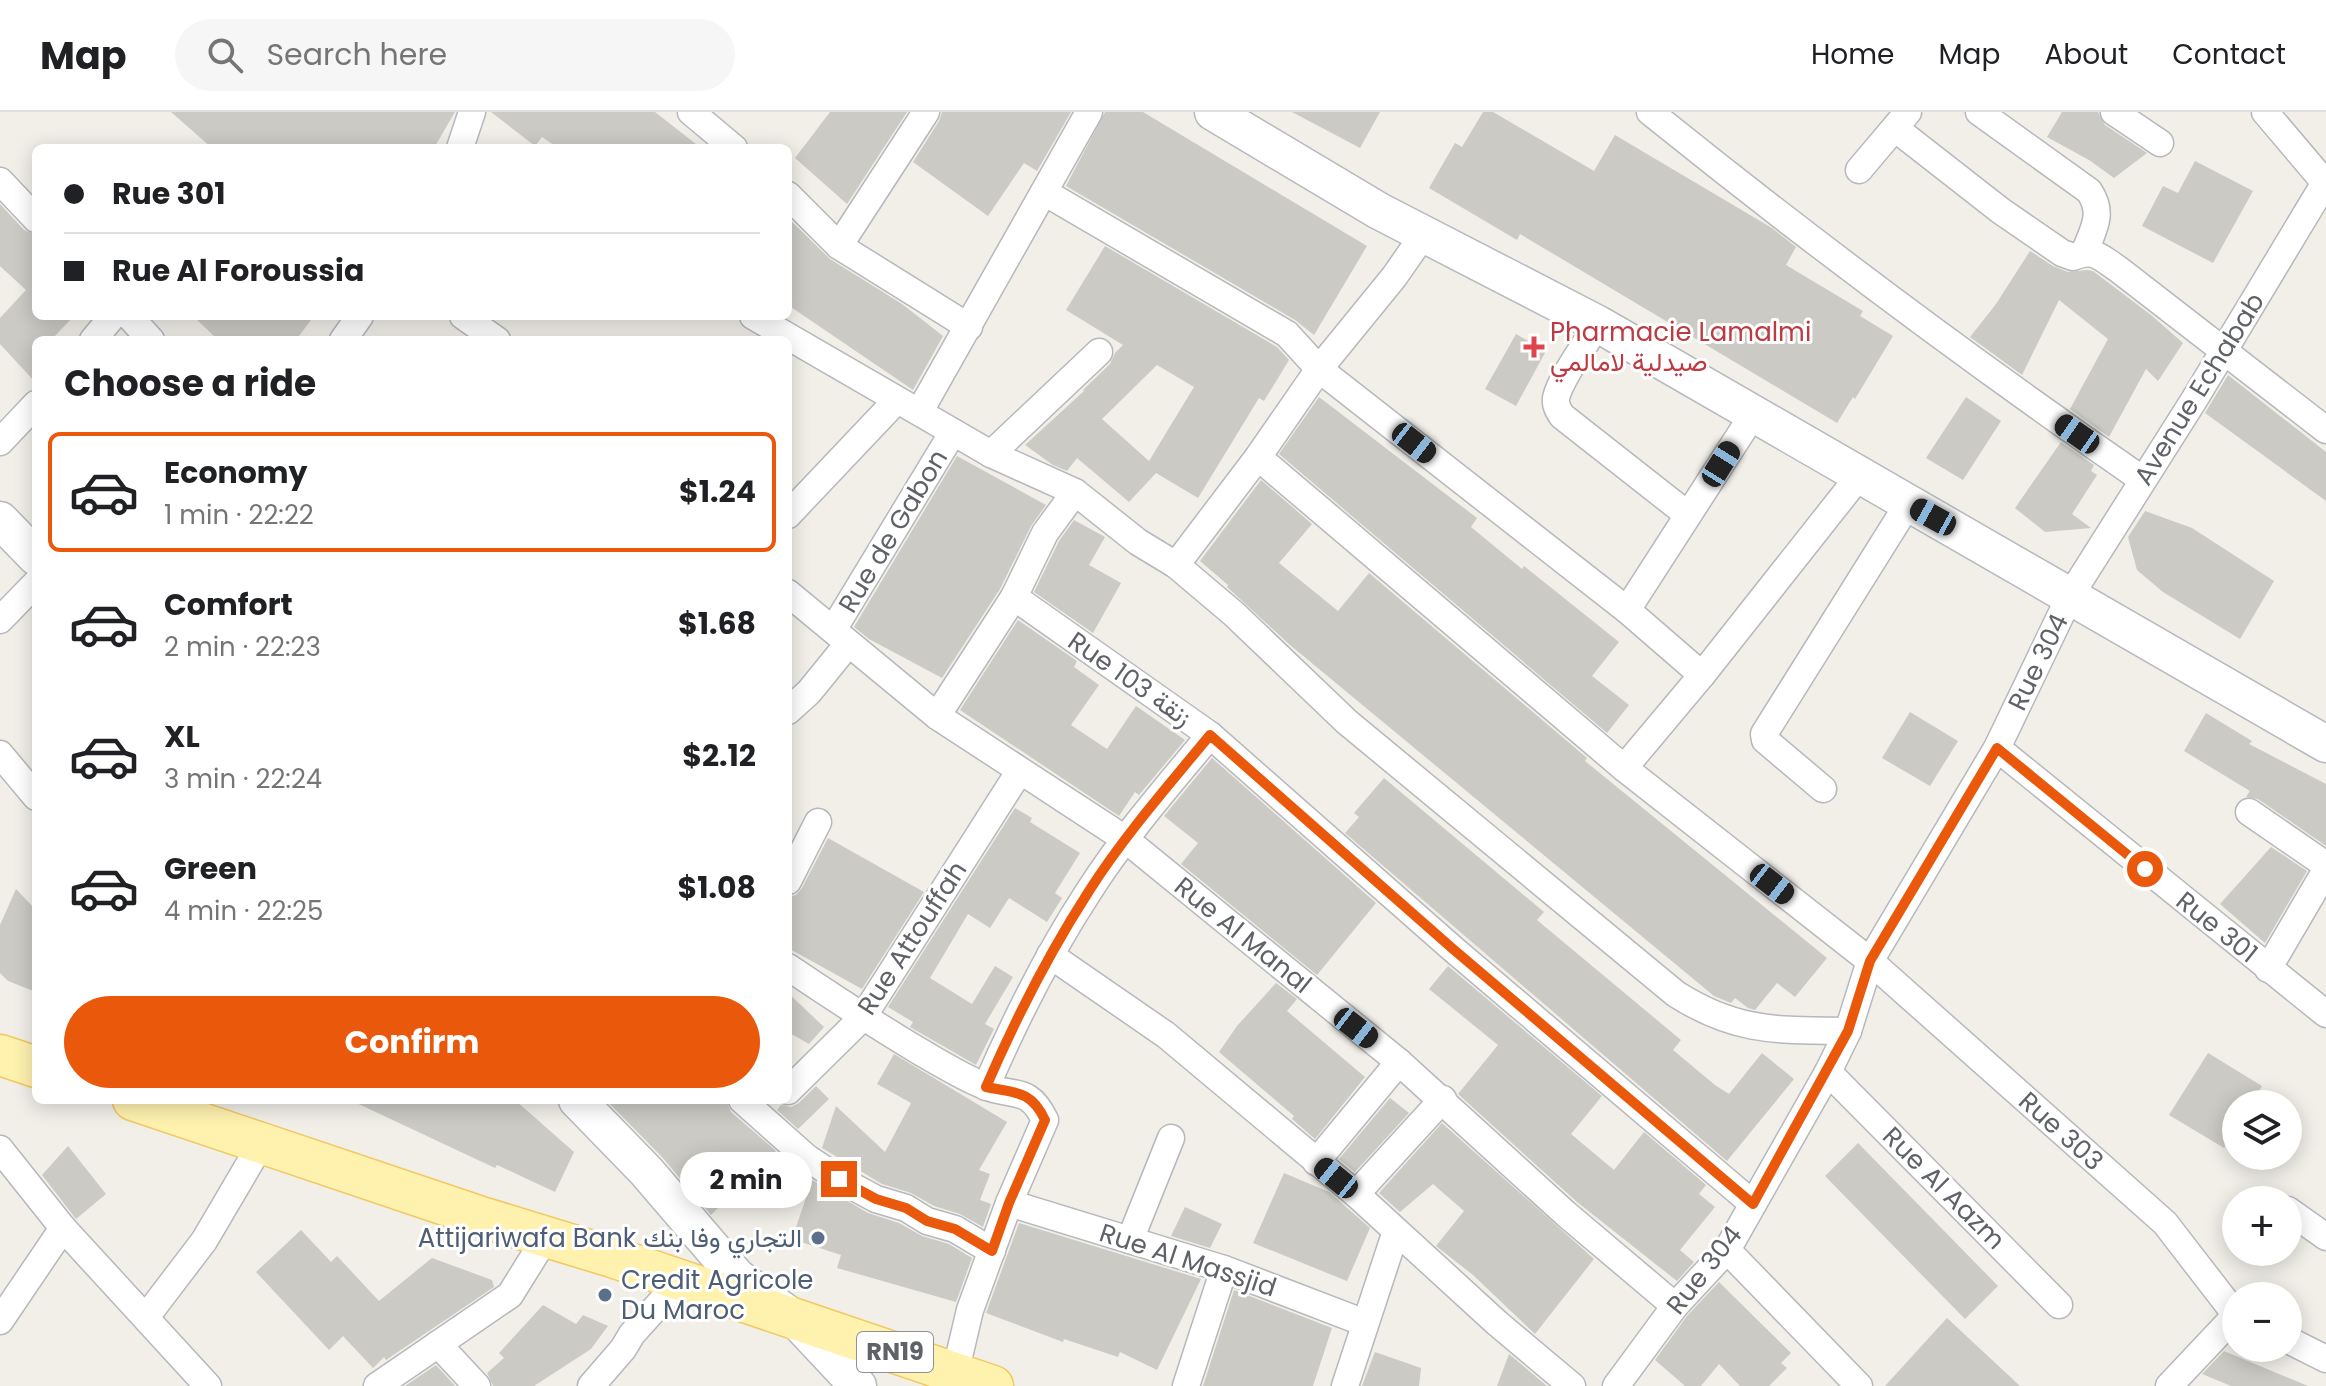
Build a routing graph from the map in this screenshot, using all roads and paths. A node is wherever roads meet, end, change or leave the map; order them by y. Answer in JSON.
{"nodes":[{"id":1,"x":472,"y":112,"type":"edge"},
{"id":2,"x":691,"y":112,"type":"edge"},
{"id":3,"x":926,"y":112,"type":"edge"},
{"id":4,"x":1089,"y":112,"type":"edge"},
{"id":5,"x":1650,"y":112,"type":"edge"},
{"id":6,"x":1979,"y":112,"type":"edge"},
{"id":7,"x":2114,"y":112,"type":"edge"},
{"id":8,"x":2265,"y":112,"type":"edge"},
{"id":9,"x":1217,"y":113,"type":"edge"},
{"id":10,"x":1902,"y":120,"type":"edge"},
{"id":11,"x":2160,"y":143,"type":"dead end"},
{"id":12,"x":462,"y":144,"type":"edge"},
{"id":13,"x":729,"y":144,"type":"edge"},
{"id":14,"x":1859,"y":170,"type":"dead end"},
{"id":15,"x":0,"y":182,"type":"edge"},
{"id":16,"x":2326,"y":183,"type":"edge"},
{"id":17,"x":1044,"y":192,"type":"junction"},
{"id":18,"x":792,"y":199,"type":"edge"},
{"id":19,"x":32,"y":215,"type":"edge"},
{"id":20,"x":1424,"y":234,"type":"junction"},
{"id":21,"x":839,"y":246,"type":"junction"},
{"id":22,"x":2085,"y":251,"type":"junction"},
{"id":23,"x":110,"y":320,"type":"edge"},
{"id":24,"x":133,"y":320,"type":"edge"},
{"id":25,"x":469,"y":320,"type":"edge"},
{"id":26,"x":760,"y":320,"type":"edge"},
{"id":27,"x":1598,"y":324,"type":"junction"},
{"id":28,"x":969,"y":327,"type":"junction"},
{"id":29,"x":96,"y":336,"type":"edge"},
{"id":30,"x":147,"y":336,"type":"edge"},
{"id":31,"x":491,"y":336,"type":"edge"},
{"id":32,"x":787,"y":336,"type":"edge"},
{"id":33,"x":792,"y":339,"type":"edge"},
{"id":34,"x":1099,"y":352,"type":"dead end"},
{"id":35,"x":2223,"y":352,"type":"junction"},
{"id":36,"x":1319,"y":369,"type":"junction"},
{"id":37,"x":896,"y":401,"type":"junction"},
{"id":38,"x":32,"y":408,"type":"edge"},
{"id":39,"x":920,"y":411,"type":"junction"},
{"id":40,"x":1754,"y":413,"type":"junction"},
{"id":41,"x":2326,"y":430,"type":"edge"},
{"id":42,"x":953,"y":432,"type":"junction"},
{"id":43,"x":0,"y":442,"type":"edge"},
{"id":44,"x":991,"y":454,"type":"junction"},
{"id":45,"x":1258,"y":457,"type":"junction"},
{"id":46,"x":1860,"y":475,"type":"junction"},
{"id":47,"x":2143,"y":480,"type":"junction"},
{"id":48,"x":1075,"y":492,"type":"junction"},
{"id":49,"x":1908,"y":504,"type":"junction"},
{"id":50,"x":792,"y":511,"type":"edge"},
{"id":51,"x":1688,"y":515,"type":"junction"},
{"id":52,"x":0,"y":520,"type":"edge"},
{"id":53,"x":32,"y":553,"type":"edge"},
{"id":54,"x":1176,"y":565,"type":"junction"},
{"id":55,"x":32,"y":587,"type":"edge"},
{"id":56,"x":792,"y":596,"type":"edge"},
{"id":57,"x":2070,"y":596,"type":"junction"},
{"id":58,"x":1014,"y":597,"type":"junction"},
{"id":59,"x":1627,"y":610,"type":"junction"},
{"id":60,"x":0,"y":620,"type":"edge"},
{"id":61,"x":841,"y":637,"type":"junction"},
{"id":62,"x":1702,"y":675,"type":"junction"},
{"id":63,"x":792,"y":707,"type":"edge"},
{"id":64,"x":937,"y":716,"type":"junction"},
{"id":65,"x":1210,"y":735,"type":"junction"},
{"id":66,"x":2326,"y":744,"type":"edge"},
{"id":67,"x":1997,"y":748,"type":"junction"},
{"id":68,"x":0,"y":754,"type":"edge"},
{"id":69,"x":1624,"y":768,"type":"junction"},
{"id":70,"x":1019,"y":772,"type":"junction"},
{"id":71,"x":1823,"y":789,"type":"dead end"},
{"id":72,"x":32,"y":792,"type":"edge"},
{"id":73,"x":2249,"y":812,"type":"dead end"},
{"id":74,"x":818,"y":822,"type":"dead end"},
{"id":75,"x":1125,"y":839,"type":"junction"},
{"id":76,"x":2326,"y":868,"type":"edge"},
{"id":77,"x":792,"y":873,"type":"edge"},
{"id":78,"x":1050,"y":955,"type":"junction"},
{"id":79,"x":1870,"y":961,"type":"junction"},
{"id":80,"x":2268,"y":969,"type":"junction"},
{"id":81,"x":792,"y":970,"type":"edge"},
{"id":82,"x":2326,"y":1014,"type":"edge"},
{"id":83,"x":863,"y":1017,"type":"junction"},
{"id":84,"x":1848,"y":1031,"type":"junction"},
{"id":85,"x":0,"y":1055,"type":"edge"},
{"id":86,"x":1399,"y":1062,"type":"junction"},
{"id":87,"x":32,"y":1066,"type":"edge"},
{"id":88,"x":1828,"y":1072,"type":"junction"},
{"id":89,"x":792,"y":1087,"type":"edge"},
{"id":90,"x":986,"y":1087,"type":"junction"},
{"id":91,"x":1443,"y":1099,"type":"junction"},
{"id":92,"x":145,"y":1104,"type":"edge"},
{"id":93,"x":581,"y":1104,"type":"edge"},
{"id":94,"x":746,"y":1104,"type":"edge"},
{"id":95,"x":775,"y":1104,"type":"edge"},
{"id":96,"x":760,"y":1119,"type":"junction"},
{"id":97,"x":1171,"y":1138,"type":"dead end"},
{"id":98,"x":261,"y":1144,"type":"junction"},
{"id":99,"x":0,"y":1149,"type":"edge"},
{"id":100,"x":1316,"y":1162,"type":"junction"},
{"id":101,"x":1356,"y":1194,"type":"junction"},
{"id":102,"x":1009,"y":1203,"type":"junction"},
{"id":103,"x":1753,"y":1204,"type":"junction"},
{"id":104,"x":2302,"y":1220,"type":"edge"},
{"id":105,"x":63,"y":1228,"type":"junction"},
{"id":106,"x":1396,"y":1231,"type":"junction"},
{"id":107,"x":546,"y":1237,"type":"junction"},
{"id":108,"x":2326,"y":1237,"type":"edge"},
{"id":109,"x":1130,"y":1240,"type":"junction"},
{"id":110,"x":1727,"y":1250,"type":"junction"},
{"id":111,"x":992,"y":1251,"type":"junction"},
{"id":112,"x":1224,"y":1269,"type":"junction"},
{"id":113,"x":680,"y":1281,"type":"junction"},
{"id":114,"x":2222,"y":1297,"type":"edge"},
{"id":115,"x":2059,"y":1305,"type":"dead end"},
{"id":116,"x":1675,"y":1306,"type":"junction"},
{"id":117,"x":146,"y":1317,"type":"junction"},
{"id":118,"x":796,"y":1320,"type":"junction"},
{"id":119,"x":0,"y":1321,"type":"edge"},
{"id":120,"x":1365,"y":1323,"type":"junction"},
{"id":121,"x":2222,"y":1330,"type":"edge"},
{"id":122,"x":438,"y":1344,"type":"junction"},
{"id":123,"x":2302,"y":1347,"type":"edge"},
{"id":124,"x":2326,"y":1359,"type":"edge"},
{"id":125,"x":953,"y":1380,"type":"edge"},
{"id":126,"x":208,"y":1386,"type":"edge"},
{"id":127,"x":377,"y":1386,"type":"edge"},
{"id":128,"x":477,"y":1386,"type":"edge"},
{"id":129,"x":591,"y":1386,"type":"edge"},
{"id":130,"x":858,"y":1386,"type":"edge"},
{"id":131,"x":993,"y":1386,"type":"edge"},
{"id":132,"x":1186,"y":1386,"type":"edge"},
{"id":133,"x":1345,"y":1386,"type":"edge"},
{"id":134,"x":1572,"y":1386,"type":"edge"},
{"id":135,"x":1616,"y":1386,"type":"edge"},
{"id":136,"x":1859,"y":1386,"type":"edge"},
{"id":137,"x":2169,"y":1386,"type":"edge"}],
"edges":[{"from":1,"to":12,"type":"street"},
{"from":2,"to":13,"type":"street"},
{"from":3,"to":21,"type":"street"},
{"from":4,"to":17,"type":"street"},
{"from":5,"to":47,"type":"street"},
{"from":6,"to":22,"type":"street"},
{"from":7,"to":11,"type":"street"},
{"from":8,"to":16,"type":"street"},
{"from":9,"to":20,"type":"main road"},
{"from":10,"to":14,"type":"street"},
{"from":10,"to":22,"type":"street"},
{"from":15,"to":19,"type":"street"},
{"from":16,"to":35,"type":"street","name":"Avenue Echabab"},
{"from":17,"to":28,"type":"street"},
{"from":17,"to":36,"type":"street"},
{"from":18,"to":21,"type":"street"},
{"from":20,"to":27,"type":"main road"},
{"from":20,"to":36,"type":"street"},
{"from":21,"to":28,"type":"street"},
{"from":22,"to":35,"type":"street"},
{"from":23,"to":29,"type":"street"},
{"from":24,"to":30,"type":"street"},
{"from":25,"to":31,"type":"street"},
{"from":26,"to":32,"type":"street"},
{"from":27,"to":40,"type":"main road"},
{"from":27,"to":51,"type":"street"},
{"from":28,"to":39,"type":"street"},
{"from":33,"to":37,"type":"street"},
{"from":34,"to":44,"type":"street"},
{"from":35,"to":41,"type":"street"},
{"from":35,"to":47,"type":"street","name":"Avenue Echabab"},
{"from":36,"to":45,"type":"street"},
{"from":36,"to":59,"type":"street"},
{"from":37,"to":39,"type":"street"},
{"from":37,"to":50,"type":"street"},
{"from":38,"to":43,"type":"street"},
{"from":39,"to":42,"type":"street"},
{"from":40,"to":46,"type":"main road"},
{"from":40,"to":51,"type":"street"},
{"from":42,"to":44,"type":"street"},
{"from":42,"to":61,"type":"street","name":"Rue de Gabon"},
{"from":44,"to":48,"type":"street"},
{"from":45,"to":54,"type":"street"},
{"from":45,"to":69,"type":"street","name":"Rue 303"},
{"from":46,"to":49,"type":"main road"},
{"from":46,"to":62,"type":"street"},
{"from":47,"to":57,"type":"street","name":"Avenue Echabab"},
{"from":48,"to":54,"type":"street"},
{"from":48,"to":58,"type":"street"},
{"from":49,"to":57,"type":"main road"},
{"from":49,"to":71,"type":"street"},
{"from":51,"to":59,"type":"street"},
{"from":52,"to":53,"type":"main road"},
{"from":54,"to":84,"type":"street"},
{"from":55,"to":60,"type":"street"},
{"from":56,"to":61,"type":"street","name":"Rue Al Manal"},
{"from":57,"to":66,"type":"main road"},
{"from":57,"to":67,"type":"street","name":"Rue 304"},
{"from":58,"to":64,"type":"street"},
{"from":58,"to":65,"type":"street","name":"Rue 103 زنقة"},
{"from":59,"to":62,"type":"street"},
{"from":61,"to":63,"type":"street","name":"Rue de Gabon"},
{"from":61,"to":64,"type":"street","name":"Rue Al Manal"},
{"from":62,"to":69,"type":"street"},
{"from":64,"to":70,"type":"street","name":"Rue Al Manal"},
{"from":65,"to":75,"type":"street"},
{"from":65,"to":103,"type":"street","name":"Rue 103 زنقة"},
{"from":67,"to":79,"type":"street","name":"Rue 304"},
{"from":67,"to":80,"type":"street","name":"Rue 301"},
{"from":68,"to":72,"type":"street"},
{"from":69,"to":79,"type":"street","name":"Rue 303"},
{"from":70,"to":75,"type":"street","name":"Rue Al Manal"},
{"from":70,"to":83,"type":"street","name":"Rue Attouffah"},
{"from":73,"to":76,"type":"street"},
{"from":74,"to":77,"type":"street"},
{"from":75,"to":78,"type":"street"},
{"from":75,"to":86,"type":"street","name":"Rue Al Manal"},
{"from":76,"to":80,"type":"street"},
{"from":78,"to":90,"type":"street"},
{"from":78,"to":100,"type":"street"},
{"from":79,"to":84,"type":"street","name":"Rue 304"},
{"from":79,"to":114,"type":"street","name":"Rue 303"},
{"from":80,"to":82,"type":"street","name":"Rue 301"},
{"from":81,"to":83,"type":"street"},
{"from":83,"to":89,"type":"street","name":"Rue Attouffah"},
{"from":83,"to":90,"type":"street"},
{"from":84,"to":88,"type":"street","name":"Rue 304"},
{"from":85,"to":87,"type":"main road"},
{"from":86,"to":91,"type":"street","name":"Rue Al Manal"},
{"from":86,"to":100,"type":"street"},
{"from":88,"to":103,"type":"street","name":"Rue 304"},
{"from":88,"to":115,"type":"street","name":"Rue Al Aazm"},
{"from":90,"to":102,"type":"street"},
{"from":91,"to":101,"type":"street"},
{"from":91,"to":116,"type":"street","name":"Rue Al Manal"},
{"from":92,"to":98,"type":"main road","number":"RN19"},
{"from":93,"to":118,"type":"main road"},
{"from":94,"to":96,"type":"street"},
{"from":95,"to":96,"type":"street"},
{"from":96,"to":111,"type":"street"},
{"from":97,"to":109,"type":"street"},
{"from":98,"to":107,"type":"main road","number":"RN19"},
{"from":98,"to":117,"type":"street"},
{"from":99,"to":105,"type":"street"},
{"from":100,"to":101,"type":"street"},
{"from":101,"to":106,"type":"street"},
{"from":102,"to":109,"type":"street","name":"Rue Al Massjid"},
{"from":102,"to":111,"type":"street"},
{"from":103,"to":110,"type":"street","name":"Rue 304"},
{"from":104,"to":108,"type":"street"},
{"from":105,"to":117,"type":"street"},
{"from":105,"to":119,"type":"street"},
{"from":106,"to":120,"type":"street"},
{"from":106,"to":134,"type":"street"},
{"from":107,"to":113,"type":"main road","number":"RN19"},
{"from":107,"to":122,"type":"street"},
{"from":109,"to":112,"type":"street","name":"Rue Al Massjid"},
{"from":110,"to":116,"type":"street","name":"Rue 304"},
{"from":110,"to":136,"type":"street"},
{"from":111,"to":125,"type":"street"},
{"from":112,"to":120,"type":"street","name":"Rue Al Massjid"},
{"from":112,"to":132,"type":"street"},
{"from":113,"to":118,"type":"main road","number":"RN19"},
{"from":113,"to":129,"type":"street"},
{"from":116,"to":135,"type":"street","name":"Rue 304"},
{"from":117,"to":126,"type":"street"},
{"from":118,"to":125,"type":"main road","number":"RN19"},
{"from":118,"to":130,"type":"main road"},
{"from":120,"to":133,"type":"street"},
{"from":121,"to":137,"type":"street"},
{"from":122,"to":127,"type":"street"},
{"from":122,"to":128,"type":"street"},
{"from":123,"to":124,"type":"street"},
{"from":125,"to":131,"type":"main road","number":"RN19"}]}
